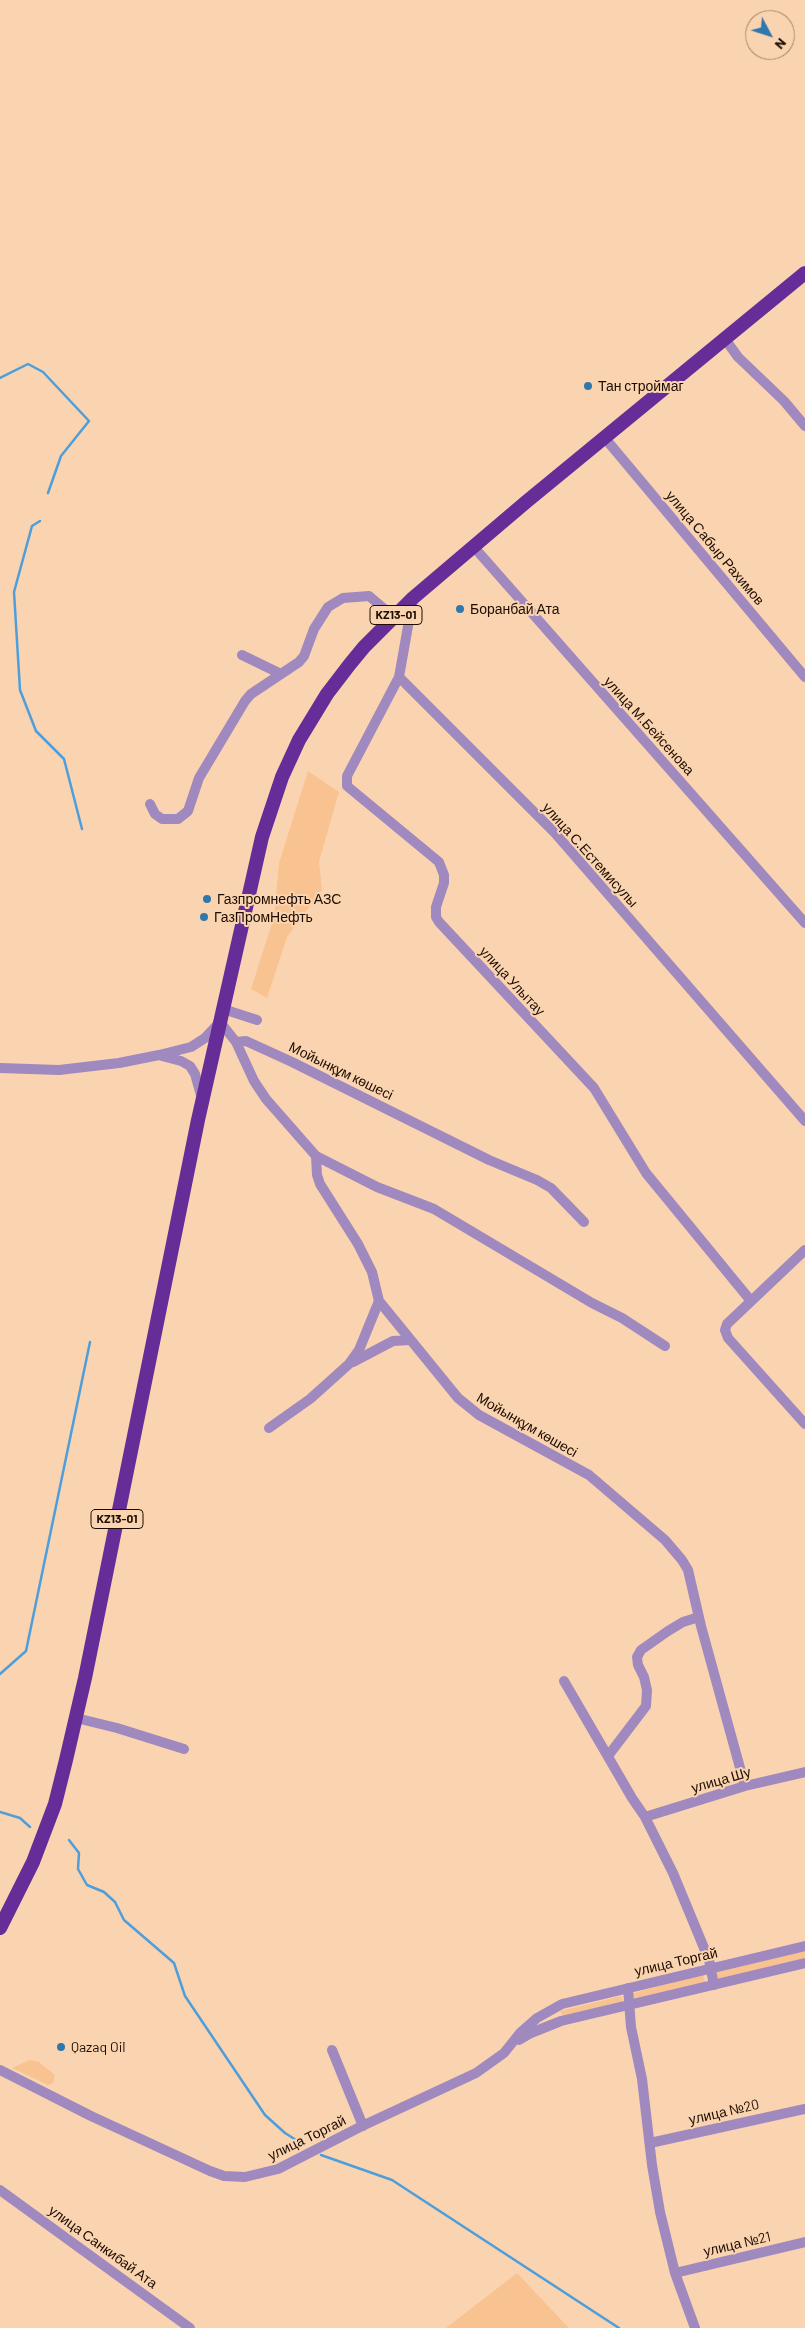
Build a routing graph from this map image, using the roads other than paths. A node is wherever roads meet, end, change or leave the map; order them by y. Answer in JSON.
{"nodes":[{"id":1,"x":805,"y":273,"type":"edge"},
{"id":2,"x":725,"y":339,"type":"junction"},
{"id":3,"x":805,"y":426,"type":"edge"},
{"id":4,"x":604,"y":437,"type":"junction"},
{"id":5,"x":473,"y":546,"type":"junction"},
{"id":6,"x":413,"y":598,"type":"junction"},
{"id":7,"x":394,"y":616,"type":"junction"},
{"id":8,"x":242,"y":656,"type":"dead end"},
{"id":9,"x":281,"y":674,"type":"junction"},
{"id":10,"x":398,"y":677,"type":"junction"},
{"id":11,"x":805,"y":677,"type":"edge"},
{"id":12,"x":150,"y":804,"type":"dead end"},
{"id":13,"x":805,"y":924,"type":"edge"},
{"id":14,"x":223,"y":1008,"type":"junction"},
{"id":15,"x":257,"y":1020,"type":"dead end"},
{"id":16,"x":220,"y":1022,"type":"junction"},
{"id":17,"x":236,"y":1042,"type":"junction"},
{"id":18,"x":159,"y":1055,"type":"junction"},
{"id":19,"x":0,"y":1068,"type":"edge"},
{"id":20,"x":202,"y":1101,"type":"junction"},
{"id":21,"x":805,"y":1121,"type":"edge"},
{"id":22,"x":316,"y":1156,"type":"junction"},
{"id":23,"x":584,"y":1222,"type":"dead end"},
{"id":24,"x":805,"y":1250,"type":"edge"},
{"id":25,"x":379,"y":1301,"type":"junction"},
{"id":26,"x":751,"y":1301,"type":"junction"},
{"id":27,"x":410,"y":1340,"type":"junction"},
{"id":28,"x":665,"y":1346,"type":"dead end"},
{"id":29,"x":349,"y":1364,"type":"junction"},
{"id":30,"x":805,"y":1424,"type":"edge"},
{"id":31,"x":269,"y":1428,"type":"dead end"},
{"id":32,"x":699,"y":1617,"type":"junction"},
{"id":33,"x":564,"y":1681,"type":"dead end"},
{"id":34,"x":76,"y":1718,"type":"junction"},
{"id":35,"x":184,"y":1749,"type":"dead end"},
{"id":36,"x":608,"y":1756,"type":"junction"},
{"id":37,"x":805,"y":1772,"type":"edge"},
{"id":38,"x":745,"y":1786,"type":"junction"},
{"id":39,"x":645,"y":1817,"type":"junction"},
{"id":40,"x":0,"y":1928,"type":"edge"},
{"id":41,"x":805,"y":1946,"type":"edge"},
{"id":42,"x":805,"y":1963,"type":"edge"},
{"id":43,"x":709,"y":1968,"type":"junction"},
{"id":44,"x":714,"y":1986,"type":"junction"},
{"id":45,"x":628,"y":1988,"type":"junction"},
{"id":46,"x":631,"y":2006,"type":"junction"},
{"id":47,"x":510,"y":2047,"type":"junction"},
{"id":48,"x":332,"y":2050,"type":"dead end"},
{"id":49,"x":0,"y":2070,"type":"edge"},
{"id":50,"x":805,"y":2108,"type":"edge"},
{"id":51,"x":363,"y":2126,"type":"junction"},
{"id":52,"x":650,"y":2143,"type":"junction"},
{"id":53,"x":0,"y":2190,"type":"edge"},
{"id":54,"x":805,"y":2242,"type":"edge"},
{"id":55,"x":675,"y":2273,"type":"junction"},
{"id":56,"x":190,"y":2328,"type":"edge"},
{"id":57,"x":695,"y":2328,"type":"edge"}],
"edges":[{"from":1,"to":2,"type":"highway","number":"KZ13-01"},
{"from":2,"to":3,"type":"street"},
{"from":2,"to":4,"type":"highway","number":"KZ13-01"},
{"from":4,"to":5,"type":"highway","number":"KZ13-01"},
{"from":4,"to":11,"type":"street","name":"улица Сабыр Рахимов"},
{"from":5,"to":6,"type":"highway","number":"KZ13-01"},
{"from":5,"to":13,"type":"street","name":"улица М.Бейсенова"},
{"from":6,"to":7,"type":"highway","number":"KZ13-01"},
{"from":6,"to":10,"type":"street"},
{"from":7,"to":9,"type":"street"},
{"from":7,"to":14,"type":"highway","number":"KZ13-01"},
{"from":8,"to":9,"type":"street"},
{"from":9,"to":12,"type":"street"},
{"from":10,"to":21,"type":"street","name":"улица С.Естемисулы"},
{"from":10,"to":26,"type":"street","name":"улица Улытау"},
{"from":14,"to":15,"type":"street"},
{"from":14,"to":16,"type":"highway","number":"KZ13-01"},
{"from":16,"to":17,"type":"street"},
{"from":16,"to":18,"type":"street"},
{"from":16,"to":20,"type":"highway","number":"KZ13-01"},
{"from":17,"to":22,"type":"street"},
{"from":17,"to":23,"type":"street","name":"Мойынқұм көшесі"},
{"from":18,"to":19,"type":"street"},
{"from":18,"to":20,"type":"street"},
{"from":20,"to":34,"type":"highway","number":"KZ13-01"},
{"from":22,"to":25,"type":"street","name":"Мойынқұм көшесі"},
{"from":22,"to":28,"type":"street"},
{"from":24,"to":26,"type":"street"},
{"from":25,"to":27,"type":"street","name":"Мойынқұм көшесі"},
{"from":25,"to":29,"type":"street"},
{"from":26,"to":30,"type":"street"},
{"from":27,"to":29,"type":"street"},
{"from":27,"to":32,"type":"street","name":"Мойынқұм көшесі"},
{"from":29,"to":31,"type":"street"},
{"from":32,"to":36,"type":"street"},
{"from":32,"to":38,"type":"street","name":"Мойынқұм көшесі"},
{"from":33,"to":36,"type":"street"},
{"from":34,"to":35,"type":"street"},
{"from":34,"to":40,"type":"highway","number":"KZ13-01"},
{"from":36,"to":39,"type":"street"},
{"from":37,"to":38,"type":"street","name":"улица Шу"},
{"from":38,"to":39,"type":"street","name":"улица Шу"},
{"from":39,"to":43,"type":"street"},
{"from":41,"to":43,"type":"street","name":"улица Торгай"},
{"from":42,"to":44,"type":"street","name":"улица Торгай"},
{"from":43,"to":44,"type":"street"},
{"from":43,"to":45,"type":"street","name":"улица Торгай"},
{"from":44,"to":46,"type":"street","name":"улица Торгай"},
{"from":45,"to":46,"type":"street"},
{"from":45,"to":47,"type":"street","name":"улица Торгай"},
{"from":46,"to":47,"type":"street","name":"улица Торгай"},
{"from":46,"to":52,"type":"street"},
{"from":47,"to":51,"type":"street","name":"улица Торгай"},
{"from":48,"to":51,"type":"street"},
{"from":49,"to":51,"type":"street","name":"улица Торгай"},
{"from":50,"to":52,"type":"street","name":"улица №20"},
{"from":52,"to":55,"type":"street"},
{"from":53,"to":56,"type":"street","name":"улица Санкибай Ата"},
{"from":54,"to":55,"type":"street","name":"улица №21"},
{"from":55,"to":57,"type":"street"}]}
